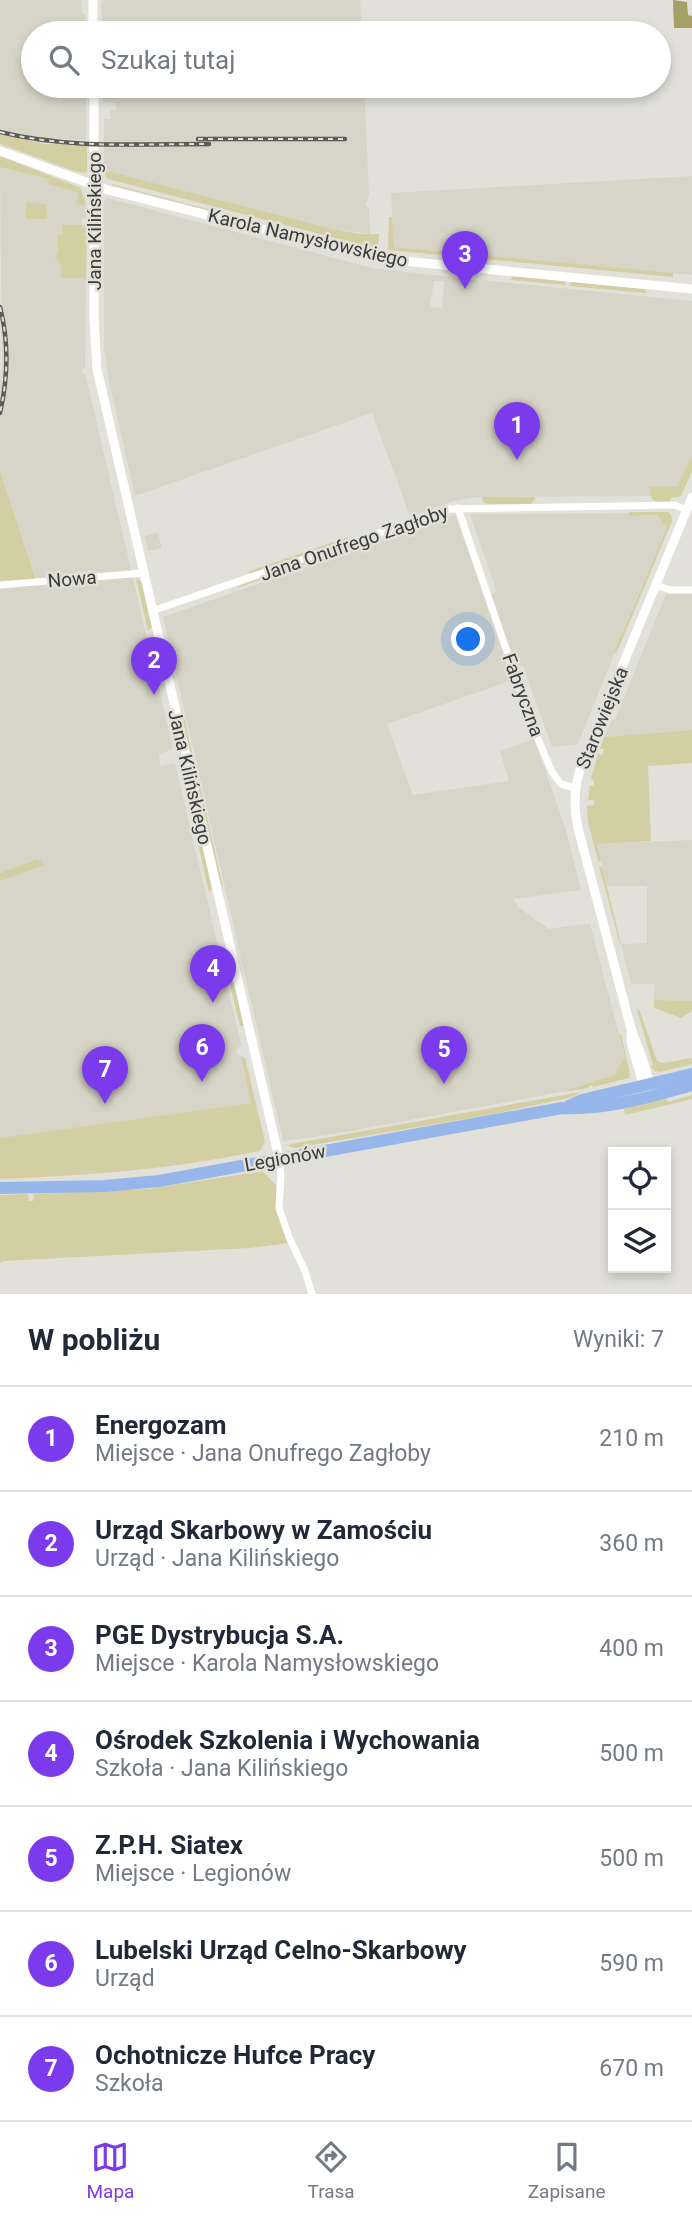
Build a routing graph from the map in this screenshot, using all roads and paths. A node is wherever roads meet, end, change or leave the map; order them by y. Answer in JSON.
{"nodes":[{"id":1,"x":93,"y":0,"type":"edge"},
{"id":2,"x":93,"y":21,"type":"edge"},
{"id":3,"x":94,"y":98,"type":"edge"},
{"id":4,"x":0,"y":151,"type":"edge"},
{"id":5,"x":95,"y":186,"type":"junction"},
{"id":6,"x":692,"y":289,"type":"edge"},
{"id":7,"x":692,"y":497,"type":"edge"},
{"id":8,"x":457,"y":508,"type":"junction"},
{"id":9,"x":687,"y":510,"type":"junction"},
{"id":10,"x":143,"y":573,"type":"junction"},
{"id":11,"x":0,"y":585,"type":"edge"},
{"id":12,"x":656,"y":585,"type":"junction"},
{"id":13,"x":692,"y":590,"type":"edge"},
{"id":14,"x":152,"y":611,"type":"junction"},
{"id":15,"x":576,"y":788,"type":"junction"},
{"id":16,"x":692,"y":1074,"type":"edge"},
{"id":17,"x":692,"y":1085,"type":"edge"},
{"id":18,"x":647,"y":1089,"type":"junction"},
{"id":19,"x":279,"y":1158,"type":"junction"},
{"id":20,"x":2,"y":1189,"type":"edge"},
{"id":21,"x":312,"y":1294,"type":"edge"}],
"edges":[{"from":1,"to":2,"type":"street"},
{"from":3,"to":5,"type":"street","name":"Jana Kilińskiego"},
{"from":4,"to":5,"type":"street","name":"Karola Namysłowskiego"},
{"from":5,"to":6,"type":"street","name":"Karola Namysłowskiego"},
{"from":5,"to":10,"type":"street","name":"Jana Kilińskiego"},
{"from":7,"to":9,"type":"street","name":"Starowiejska"},
{"from":8,"to":9,"type":"street","name":"Jana Onufrego Zagłoby"},
{"from":8,"to":14,"type":"street","name":"Jana Onufrego Zagłoby"},
{"from":8,"to":15,"type":"street","name":"Fabryczna"},
{"from":9,"to":12,"type":"street","name":"Starowiejska"},
{"from":10,"to":11,"type":"street","name":"Nowa"},
{"from":10,"to":14,"type":"street","name":"Jana Kilińskiego"},
{"from":12,"to":13,"type":"street"},
{"from":12,"to":15,"type":"street","name":"Starowiejska"},
{"from":14,"to":19,"type":"street","name":"Jana Kilińskiego"},
{"from":15,"to":18,"type":"street","name":"Starowiejska"},
{"from":16,"to":18,"type":"highway","name":"Legionów"},
{"from":17,"to":18,"type":"highway","name":"Legionów"},
{"from":18,"to":19,"type":"highway","name":"Legionów"},
{"from":19,"to":20,"type":"highway","name":"Legionów"},
{"from":19,"to":21,"type":"street","name":"Jana Kilińskiego"}]}
